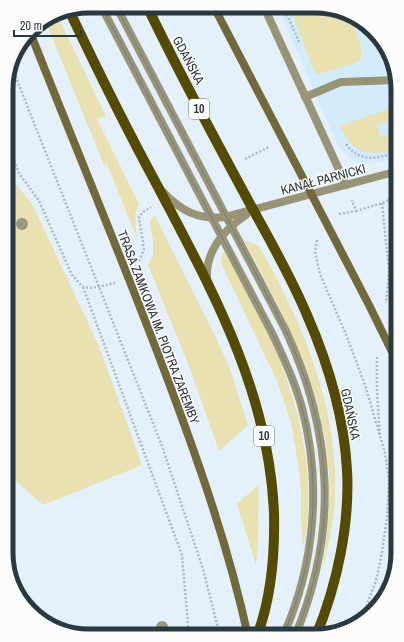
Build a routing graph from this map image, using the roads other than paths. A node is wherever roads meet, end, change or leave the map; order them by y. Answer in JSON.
{"nodes":[{"id":1,"x":106,"y":13,"type":"edge"},
{"id":2,"x":120,"y":13,"type":"edge"},
{"id":3,"x":151,"y":13,"type":"edge"},
{"id":4,"x":217,"y":13,"type":"edge"},
{"id":5,"x":267,"y":13,"type":"edge"},
{"id":6,"x":71,"y":15,"type":"edge"},
{"id":7,"x":33,"y":38,"type":"edge"},
{"id":8,"x":390,"y":80,"type":"edge"},
{"id":9,"x":305,"y":97,"type":"junction"},
{"id":10,"x":391,"y":173,"type":"edge"},
{"id":11,"x":156,"y":185,"type":"junction"},
{"id":12,"x":346,"y":185,"type":"junction"},
{"id":13,"x":253,"y":210,"type":"junction"},
{"id":14,"x":227,"y":217,"type":"junction"},
{"id":15,"x":212,"y":218,"type":"junction"},
{"id":16,"x":231,"y":226,"type":"junction"},
{"id":17,"x":222,"y":236,"type":"junction"},
{"id":18,"x":207,"y":282,"type":"junction"},
{"id":19,"x":391,"y":350,"type":"edge"},
{"id":20,"x":246,"y":629,"type":"edge"},
{"id":21,"x":258,"y":629,"type":"edge"},
{"id":22,"x":286,"y":629,"type":"edge"},
{"id":23,"x":298,"y":629,"type":"edge"},
{"id":24,"x":318,"y":629,"type":"edge"}],
"edges":[{"from":1,"to":15,"type":"street"},
{"from":2,"to":14,"type":"street"},
{"from":3,"to":13,"type":"main road","name":"GDAŃSKA","number":"10"},
{"from":4,"to":19,"type":"main road"},
{"from":5,"to":9,"type":"street"},
{"from":6,"to":11,"type":"main road","number":"10"},
{"from":7,"to":20,"type":"main road","name":"TRASA ZAMKOWA IM. PIOTRA ZAREMBY"},
{"from":8,"to":9,"type":"street"},
{"from":9,"to":12,"type":"street"},
{"from":10,"to":12,"type":"street","name":"KANAŁ PARNICKI"},
{"from":11,"to":15,"type":"street"},
{"from":11,"to":18,"type":"main road","number":"10"},
{"from":12,"to":13,"type":"street","name":"KANAŁ PARNICKI"},
{"from":13,"to":14,"type":"street"},
{"from":13,"to":16,"type":"street"},
{"from":13,"to":24,"type":"main road","name":"GDAŃSKA","number":"10"},
{"from":14,"to":15,"type":"street"},
{"from":14,"to":16,"type":"street"},
{"from":15,"to":17,"type":"street"},
{"from":16,"to":17,"type":"street"},
{"from":16,"to":23,"type":"street"},
{"from":17,"to":18,"type":"street"},
{"from":17,"to":22,"type":"street"},
{"from":18,"to":21,"type":"main road","number":"10"}]}
